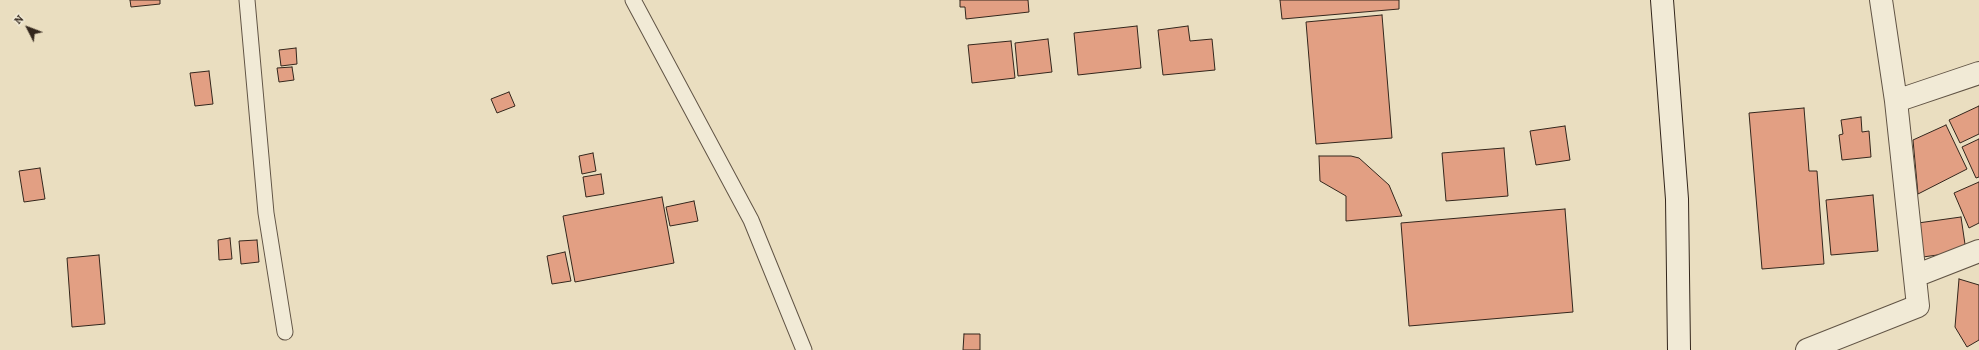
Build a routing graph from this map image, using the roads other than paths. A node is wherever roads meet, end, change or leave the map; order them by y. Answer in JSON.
{"nodes":[{"id":1,"x":247,"y":0,"type":"edge"},
{"id":2,"x":633,"y":0,"type":"edge"},
{"id":3,"x":1662,"y":0,"type":"edge"},
{"id":4,"x":1881,"y":0,"type":"edge"},
{"id":5,"x":1979,"y":72,"type":"edge"},
{"id":6,"x":1896,"y":101,"type":"junction"},
{"id":7,"x":1979,"y":251,"type":"edge"},
{"id":8,"x":1915,"y":276,"type":"junction"},
{"id":9,"x":285,"y":332,"type":"dead end"},
{"id":10,"x":804,"y":350,"type":"edge"},
{"id":11,"x":1680,"y":350,"type":"edge"},
{"id":12,"x":1806,"y":350,"type":"edge"}],
"edges":[{"from":1,"to":9,"type":"lane"},
{"from":2,"to":10,"type":"lane"},
{"from":3,"to":11,"type":"street"},
{"from":4,"to":6,"type":"street"},
{"from":5,"to":6,"type":"street"},
{"from":6,"to":8,"type":"street"},
{"from":7,"to":8,"type":"street"},
{"from":8,"to":12,"type":"street"}]}
